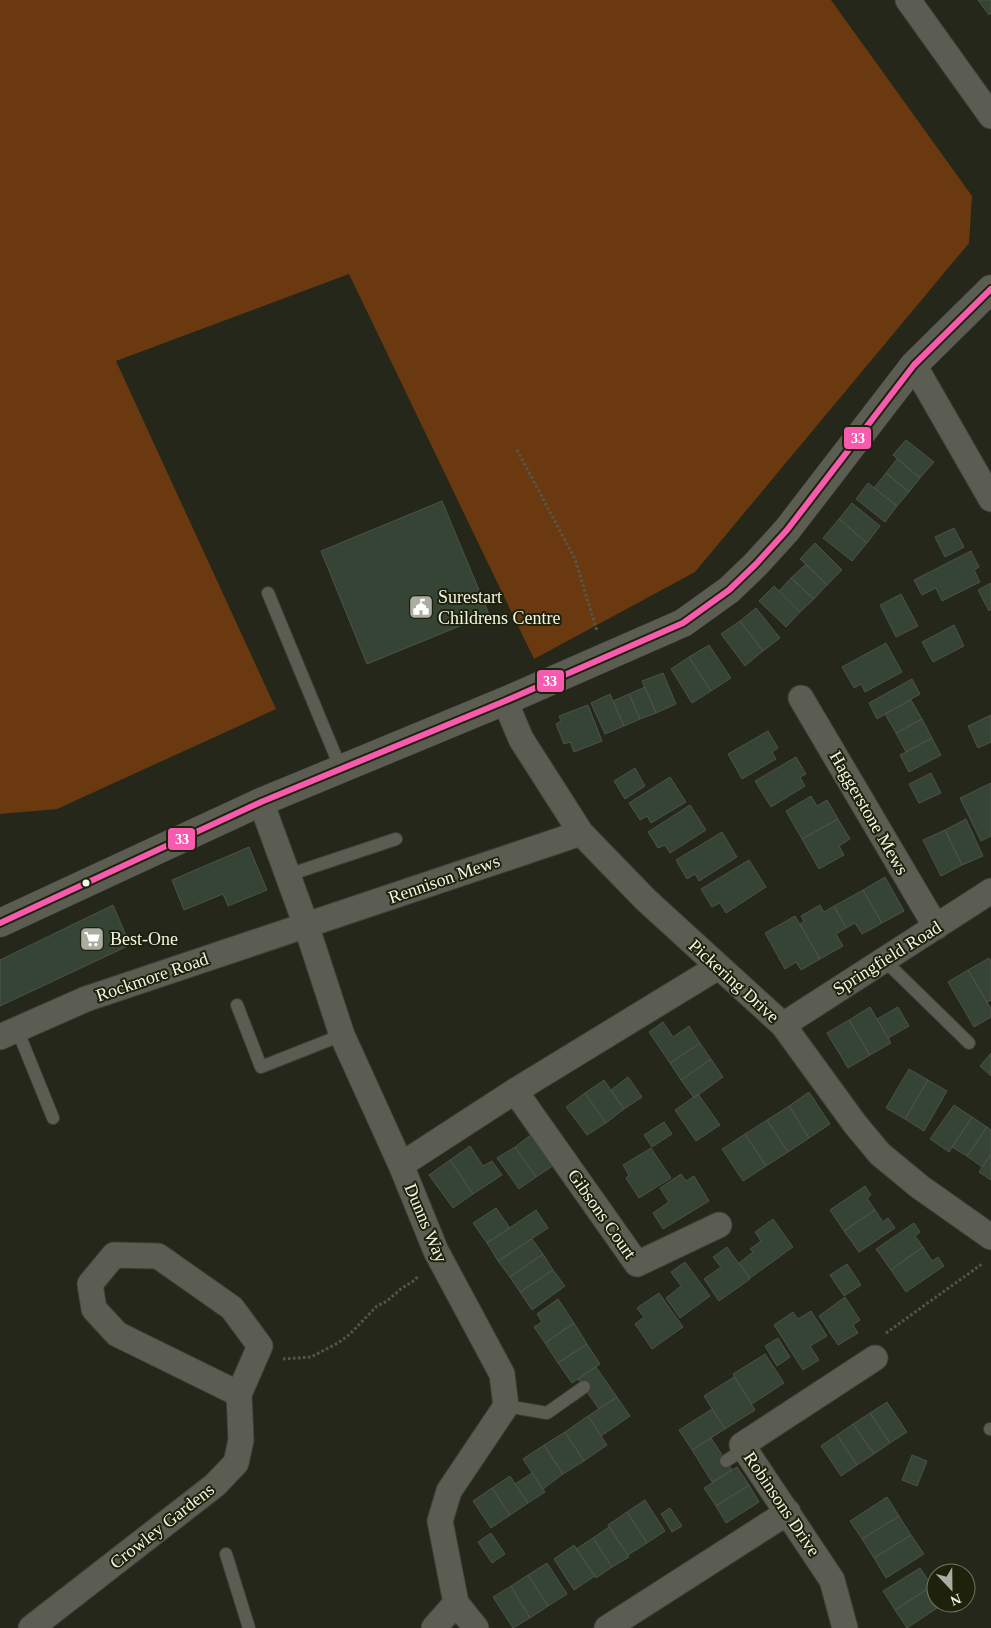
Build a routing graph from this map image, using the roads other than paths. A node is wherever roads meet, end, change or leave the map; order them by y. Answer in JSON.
{"nodes":[{"id":1,"x":908,"y":0,"type":"edge"},
{"id":2,"x":991,"y":116,"type":"edge"},
{"id":3,"x":991,"y":289,"type":"edge"},
{"id":4,"x":914,"y":365,"type":"junction"},
{"id":5,"x":990,"y":494,"type":"edge"},
{"id":6,"x":268,"y":593,"type":"dead end"},
{"id":7,"x":801,"y":698,"type":"dead end"},
{"id":8,"x":505,"y":701,"type":"junction"},
{"id":9,"x":341,"y":769,"type":"junction"},
{"id":10,"x":261,"y":802,"type":"junction"},
{"id":11,"x":581,"y":833,"type":"junction"},
{"id":12,"x":396,"y":839,"type":"dead end"},
{"id":13,"x":288,"y":875,"type":"junction"},
{"id":14,"x":991,"y":891,"type":"edge"},
{"id":15,"x":0,"y":923,"type":"edge"},
{"id":16,"x":306,"y":925,"type":"junction"},
{"id":17,"x":936,"y":927,"type":"junction"},
{"id":18,"x":884,"y":960,"type":"junction"},
{"id":19,"x":718,"y":967,"type":"junction"},
{"id":20,"x":237,"y":1005,"type":"dead end"},
{"id":21,"x":783,"y":1025,"type":"junction"},
{"id":22,"x":8,"y":1033,"type":"edge"},
{"id":23,"x":342,"y":1035,"type":"junction"},
{"id":24,"x":969,"y":1043,"type":"dead end"},
{"id":25,"x":515,"y":1091,"type":"junction"},
{"id":26,"x":53,"y":1118,"type":"dead end"},
{"id":27,"x":401,"y":1165,"type":"junction"},
{"id":28,"x":719,"y":1225,"type":"dead end"},
{"id":29,"x":991,"y":1237,"type":"edge"},
{"id":30,"x":875,"y":1358,"type":"road end"},
{"id":31,"x":584,"y":1388,"type":"dead end"},
{"id":32,"x":239,"y":1394,"type":"junction"},
{"id":33,"x":506,"y":1406,"type":"junction"},
{"id":34,"x":788,"y":1512,"type":"junction"},
{"id":35,"x":226,"y":1554,"type":"dead end"},
{"id":36,"x":456,"y":1603,"type":"junction"},
{"id":37,"x":31,"y":1628,"type":"edge"},
{"id":38,"x":248,"y":1628,"type":"edge"},
{"id":39,"x":434,"y":1628,"type":"edge"},
{"id":40,"x":476,"y":1628,"type":"edge"},
{"id":41,"x":607,"y":1628,"type":"edge"},
{"id":42,"x":845,"y":1628,"type":"edge"}],
"edges":[{"from":1,"to":2,"type":"street"},
{"from":3,"to":4,"type":"street"},
{"from":4,"to":5,"type":"street"},
{"from":4,"to":8,"type":"street"},
{"from":6,"to":9,"type":"lane"},
{"from":7,"to":17,"type":"street","name":"Haggerstone Mews"},
{"from":8,"to":9,"type":"street"},
{"from":8,"to":11,"type":"street","name":"Pickering Drive"},
{"from":9,"to":10,"type":"street"},
{"from":10,"to":13,"type":"street","name":"Dunns Way"},
{"from":10,"to":15,"type":"street"},
{"from":11,"to":16,"type":"street","name":"Rennison Mews"},
{"from":11,"to":19,"type":"street","name":"Pickering Drive"},
{"from":12,"to":13,"type":"lane"},
{"from":13,"to":16,"type":"street","name":"Dunns Way"},
{"from":14,"to":17,"type":"street","name":"Springfield Road"},
{"from":16,"to":22,"type":"street","name":"Rockmore Road"},
{"from":16,"to":23,"type":"street","name":"Dunns Way"},
{"from":17,"to":18,"type":"street","name":"Springfield Road"},
{"from":18,"to":21,"type":"street","name":"Springfield Road"},
{"from":18,"to":24,"type":"lane"},
{"from":19,"to":21,"type":"street","name":"Pickering Drive"},
{"from":19,"to":25,"type":"street"},
{"from":20,"to":23,"type":"lane"},
{"from":21,"to":29,"type":"street","name":"Pickering Drive"},
{"from":22,"to":26,"type":"lane"},
{"from":23,"to":27,"type":"street","name":"Dunns Way"},
{"from":25,"to":27,"type":"street"},
{"from":25,"to":28,"type":"street","name":"Gibsons Court"},
{"from":27,"to":33,"type":"street","name":"Dunns Way"},
{"from":30,"to":34,"type":"street","name":"Robinsons Drive"},
{"from":31,"to":33,"type":"lane"},
{"from":32,"to":32,"type":"street","name":"Crowley Gardens"},
{"from":32,"to":37,"type":"street","name":"Crowley Gardens"},
{"from":33,"to":36,"type":"street"},
{"from":34,"to":41,"type":"street"},
{"from":34,"to":42,"type":"street","name":"Robinsons Drive"},
{"from":35,"to":38,"type":"lane"},
{"from":36,"to":39,"type":"street"},
{"from":36,"to":40,"type":"street"}]}
